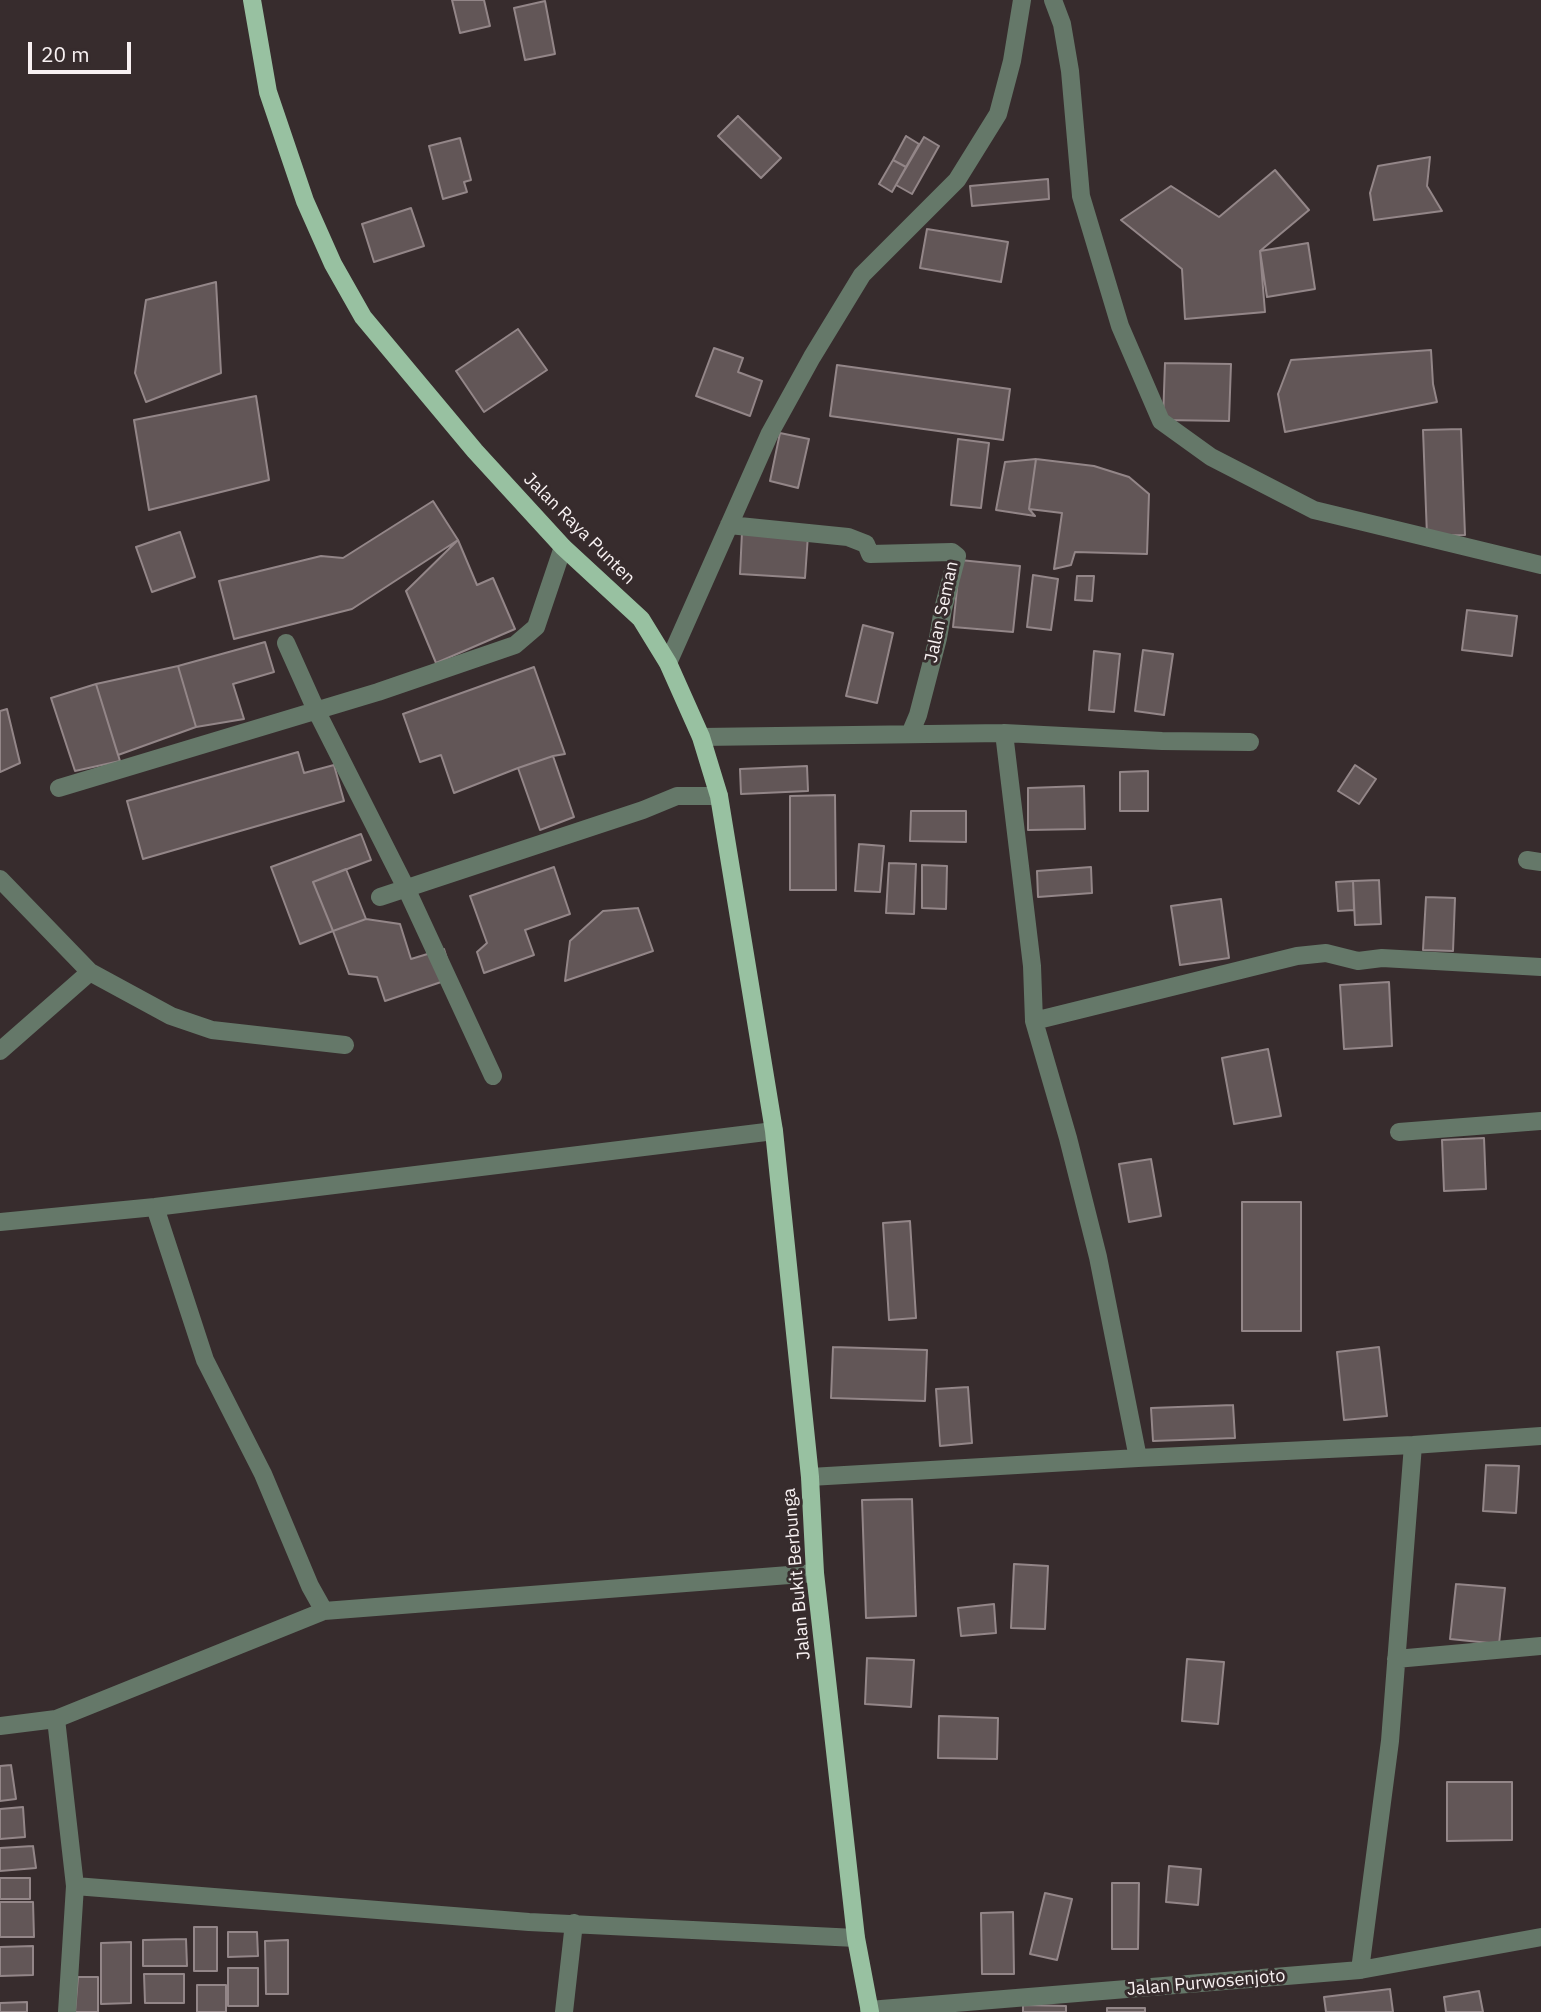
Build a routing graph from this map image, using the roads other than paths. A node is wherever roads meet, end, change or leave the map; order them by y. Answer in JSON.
{"nodes":[{"id":1,"x":252,"y":0,"type":"edge"},
{"id":2,"x":1022,"y":0,"type":"edge"},
{"id":3,"x":1054,"y":0,"type":"edge"},
{"id":4,"x":729,"y":525,"type":"junction"},
{"id":5,"x":563,"y":547,"type":"junction"},
{"id":6,"x":1541,"y":565,"type":"edge"},
{"id":7,"x":286,"y":643,"type":"dead end"},
{"id":8,"x":668,"y":663,"type":"junction"},
{"id":9,"x":316,"y":710,"type":"junction"},
{"id":10,"x":1004,"y":733,"type":"junction"},
{"id":11,"x":909,"y":734,"type":"junction"},
{"id":12,"x":701,"y":737,"type":"junction"},
{"id":13,"x":1250,"y":742,"type":"dead end"},
{"id":14,"x":60,"y":788,"type":"dead end"},
{"id":15,"x":719,"y":796,"type":"junction"},
{"id":16,"x":0,"y":879,"type":"edge"},
{"id":17,"x":406,"y":888,"type":"junction"},
{"id":18,"x":380,"y":897,"type":"dead end"},
{"id":19,"x":1541,"y":967,"type":"edge"},
{"id":20,"x":90,"y":972,"type":"junction"},
{"id":21,"x":1034,"y":1021,"type":"junction"},
{"id":22,"x":345,"y":1045,"type":"dead end"},
{"id":23,"x":0,"y":1051,"type":"edge"},
{"id":24,"x":493,"y":1076,"type":"dead end"},
{"id":25,"x":1541,"y":1121,"type":"edge"},
{"id":26,"x":774,"y":1131,"type":"junction"},
{"id":27,"x":1399,"y":1132,"type":"dead end"},
{"id":28,"x":155,"y":1207,"type":"junction"},
{"id":29,"x":0,"y":1222,"type":"edge"},
{"id":30,"x":1541,"y":1436,"type":"edge"},
{"id":31,"x":1413,"y":1445,"type":"junction"},
{"id":32,"x":1138,"y":1458,"type":"junction"},
{"id":33,"x":810,"y":1477,"type":"junction"},
{"id":34,"x":815,"y":1573,"type":"junction"},
{"id":35,"x":324,"y":1611,"type":"junction"},
{"id":36,"x":1541,"y":1646,"type":"edge"},
{"id":37,"x":1395,"y":1659,"type":"junction"},
{"id":38,"x":56,"y":1719,"type":"junction"},
{"id":39,"x":0,"y":1726,"type":"edge"},
{"id":40,"x":75,"y":1886,"type":"junction"},
{"id":41,"x":575,"y":1923,"type":"junction"},
{"id":42,"x":1541,"y":1937,"type":"edge"},
{"id":43,"x":856,"y":1938,"type":"junction"},
{"id":44,"x":1360,"y":1970,"type":"junction"},
{"id":45,"x":870,"y":2011,"type":"edge"},
{"id":46,"x":67,"y":2012,"type":"edge"},
{"id":47,"x":564,"y":2012,"type":"edge"}],
"edges":[{"from":1,"to":5,"type":"main road","name":"Jalan Raya Punten"},
{"from":2,"to":4,"type":"street"},
{"from":3,"to":6,"type":"street"},
{"from":4,"to":8,"type":"street"},
{"from":4,"to":11,"type":"street","name":"Jalan Seman"},
{"from":5,"to":8,"type":"main road","name":"Jalan Raya Punten"},
{"from":5,"to":9,"type":"street"},
{"from":7,"to":9,"type":"street"},
{"from":8,"to":12,"type":"main road","name":"Jalan Raya Punten"},
{"from":9,"to":14,"type":"street"},
{"from":9,"to":17,"type":"street"},
{"from":10,"to":11,"type":"street"},
{"from":10,"to":13,"type":"street"},
{"from":10,"to":21,"type":"street"},
{"from":11,"to":12,"type":"street"},
{"from":12,"to":15,"type":"main road","name":"Jalan Raya Punten"},
{"from":15,"to":17,"type":"street"},
{"from":15,"to":26,"type":"main road","name":"Jalan Raya Punten"},
{"from":16,"to":20,"type":"street"},
{"from":17,"to":18,"type":"street"},
{"from":17,"to":24,"type":"street"},
{"from":19,"to":21,"type":"street"},
{"from":20,"to":22,"type":"street"},
{"from":20,"to":23,"type":"street"},
{"from":21,"to":32,"type":"street"},
{"from":25,"to":27,"type":"street"},
{"from":26,"to":28,"type":"street"},
{"from":26,"to":33,"type":"main road","name":"Jalan Bukit Berbunga"},
{"from":28,"to":29,"type":"street"},
{"from":28,"to":35,"type":"street"},
{"from":30,"to":31,"type":"street"},
{"from":31,"to":32,"type":"street"},
{"from":31,"to":37,"type":"street"},
{"from":32,"to":33,"type":"street"},
{"from":33,"to":34,"type":"main road","name":"Jalan Bukit Berbunga"},
{"from":34,"to":35,"type":"street"},
{"from":34,"to":43,"type":"main road","name":"Jalan Bukit Berbunga"},
{"from":35,"to":38,"type":"street"},
{"from":36,"to":37,"type":"street"},
{"from":37,"to":44,"type":"street"},
{"from":38,"to":39,"type":"street"},
{"from":38,"to":40,"type":"street"},
{"from":40,"to":41,"type":"street"},
{"from":40,"to":46,"type":"street"},
{"from":41,"to":43,"type":"street"},
{"from":41,"to":47,"type":"street"},
{"from":42,"to":44,"type":"street","name":"Jalan Purwosenjoto"},
{"from":43,"to":45,"type":"main road","name":"Jalan Bukit Berbunga"},
{"from":44,"to":45,"type":"street","name":"Jalan Purwosenjoto"}]}
